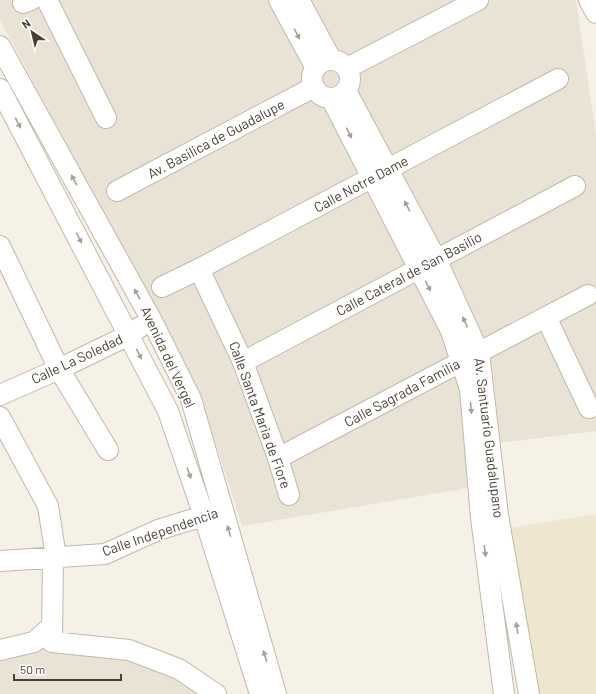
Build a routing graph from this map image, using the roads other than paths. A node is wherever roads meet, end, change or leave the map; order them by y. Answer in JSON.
{"nodes":[{"id":1,"x":47,"y":0,"type":"edge"},
{"id":2,"x":279,"y":0,"type":"edge"},
{"id":3,"x":299,"y":0,"type":"edge"},
{"id":4,"x":478,"y":0,"type":"edge"},
{"id":5,"x":589,"y":0,"type":"edge"},
{"id":6,"x":596,"y":13,"type":"edge"},
{"id":7,"x":0,"y":46,"type":"edge"},
{"id":8,"x":331,"y":65,"type":"junction"},
{"id":9,"x":558,"y":79,"type":"dead end"},
{"id":10,"x":314,"y":87,"type":"junction"},
{"id":11,"x":0,"y":89,"type":"edge"},
{"id":12,"x":339,"y":95,"type":"junction"},
{"id":13,"x":106,"y":118,"type":"dead end"},
{"id":14,"x":380,"y":174,"type":"junction"},
{"id":15,"x":575,"y":186,"type":"dead end"},
{"id":16,"x":117,"y":191,"type":"dead end"},
{"id":17,"x":0,"y":246,"type":"edge"},
{"id":18,"x":427,"y":264,"type":"junction"},
{"id":19,"x":199,"y":269,"type":"junction"},
{"id":20,"x":162,"y":287,"type":"dead end"},
{"id":21,"x":588,"y":295,"type":"dead end"},
{"id":22,"x":546,"y":317,"type":"junction"},
{"id":23,"x":152,"y":319,"type":"junction"},
{"id":24,"x":129,"y":335,"type":"junction"},
{"id":25,"x":479,"y":353,"type":"junction"},
{"id":26,"x":243,"y":362,"type":"junction"},
{"id":27,"x":461,"y":362,"type":"junction"},
{"id":28,"x":59,"y":369,"type":"junction"},
{"id":29,"x":0,"y":395,"type":"edge"},
{"id":30,"x":589,"y":408,"type":"dead end"},
{"id":31,"x":0,"y":416,"type":"edge"},
{"id":32,"x":108,"y":450,"type":"dead end"},
{"id":33,"x":278,"y":458,"type":"junction"},
{"id":34,"x":289,"y":495,"type":"dead end"},
{"id":35,"x":223,"y":510,"type":"junction"},
{"id":36,"x":204,"y":516,"type":"junction"},
{"id":37,"x":489,"y":516,"type":"junction"},
{"id":38,"x":54,"y":557,"type":"junction"},
{"id":39,"x":0,"y":561,"type":"edge"},
{"id":40,"x":52,"y":635,"type":"junction"},
{"id":41,"x":520,"y":648,"type":"junction"},
{"id":42,"x":0,"y":650,"type":"edge"},
{"id":43,"x":499,"y":651,"type":"junction"},
{"id":44,"x":216,"y":694,"type":"edge"},
{"id":45,"x":260,"y":694,"type":"edge"},
{"id":46,"x":276,"y":694,"type":"edge"},
{"id":47,"x":504,"y":694,"type":"edge"},
{"id":48,"x":529,"y":694,"type":"edge"}],
"edges":[{"from":1,"to":13,"type":"street"},
{"from":2,"to":8,"type":"street","one_way":true},
{"from":3,"to":8,"type":"street"},
{"from":4,"to":8,"type":"street"},
{"from":5,"to":6,"type":"street"},
{"from":23,"to":7,"type":"street","name":"Avenida del Vergel","one_way":true},
{"from":8,"to":10,"type":"street"},
{"from":8,"to":12,"type":"street"},
{"from":9,"to":14,"type":"street","name":"Calle Notre Dame"},
{"from":10,"to":12,"type":"street"},
{"from":10,"to":16,"type":"street","name":"Av. Basilica de Guadalupe"},
{"from":11,"to":24,"type":"street","name":"Avenida del Vergel","one_way":true},
{"from":12,"to":14,"type":"street","name":"Av. Santuario Guadalupano"},
{"from":14,"to":18,"type":"street","name":"Av. Santuario Guadalupano"},
{"from":14,"to":19,"type":"street","name":"Calle Notre Dame"},
{"from":15,"to":18,"type":"street","name":"Calle Cateral de San Basilio"},
{"from":17,"to":28,"type":"street"},
{"from":25,"to":18,"type":"street","name":"Av. Santuario Guadalupano","one_way":true},
{"from":18,"to":26,"type":"street","name":"Calle Cateral de San Basilio"},
{"from":18,"to":27,"type":"street","name":"Av. Santuario Guadalupano","one_way":true},
{"from":19,"to":20,"type":"street","name":"Calle Notre Dame"},
{"from":19,"to":26,"type":"street","name":"Calle Santa Maria de Fiore"},
{"from":21,"to":22,"type":"street","name":"Calle Sagrada Familia"},
{"from":22,"to":25,"type":"street","name":"Calle Sagrada Familia"},
{"from":22,"to":30,"type":"street"},
{"from":23,"to":24,"type":"street","name":"Calle La Soledad"},
{"from":23,"to":35,"type":"street","name":"Avenida del Vergel"},
{"from":24,"to":28,"type":"street","name":"Calle La Soledad"},
{"from":24,"to":36,"type":"street","name":"Avenida del Vergel","one_way":true},
{"from":25,"to":27,"type":"street","name":"Calle Sagrada Familia"},
{"from":25,"to":37,"type":"street","name":"Av. Santuario Guadalupano"},
{"from":26,"to":33,"type":"street","name":"Calle Santa Maria de Fiore"},
{"from":27,"to":33,"type":"street","name":"Calle Sagrada Familia"},
{"from":27,"to":37,"type":"street","name":"Av. Santuario Guadalupano","one_way":true},
{"from":28,"to":29,"type":"street","name":"Calle La Soledad"},
{"from":28,"to":32,"type":"street"},
{"from":31,"to":38,"type":"street"},
{"from":33,"to":34,"type":"street","name":"Calle Santa Maria de Fiore"},
{"from":35,"to":36,"type":"street","name":"Calle Independencia"},
{"from":46,"to":35,"type":"street","name":"Avenida del Vergel","one_way":true},
{"from":36,"to":38,"type":"street","name":"Calle Independencia"},
{"from":36,"to":45,"type":"street","name":"Avenida del Vergel"},
{"from":41,"to":37,"type":"street","name":"Av. Santuario Guadalupano","one_way":true},
{"from":37,"to":43,"type":"street","name":"Av. Santuario Guadalupano","one_way":true},
{"from":38,"to":39,"type":"street","name":"Calle Independencia"},
{"from":38,"to":40,"type":"street"},
{"from":40,"to":42,"type":"street"},
{"from":40,"to":44,"type":"street"},
{"from":41,"to":43,"type":"street"},
{"from":41,"to":48,"type":"street","name":"Av. Santuario Guadalupano"},
{"from":43,"to":47,"type":"street","name":"Av. Santuario Guadalupano"}]}
